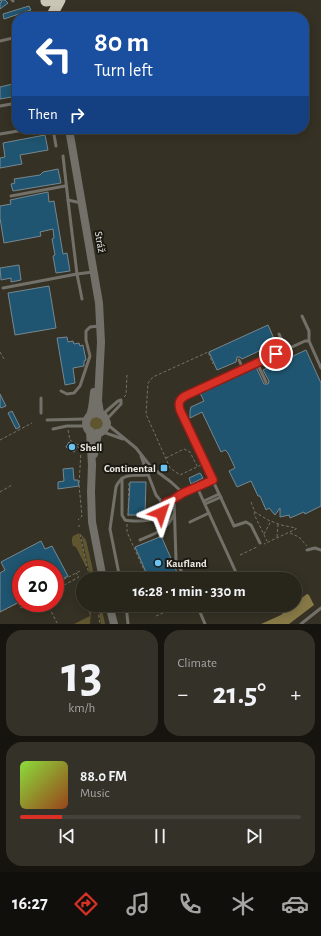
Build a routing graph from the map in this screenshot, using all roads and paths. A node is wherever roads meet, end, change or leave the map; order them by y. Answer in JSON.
{"nodes":[{"id":1,"x":48,"y":0,"type":"edge"},
{"id":2,"x":60,"y":0,"type":"edge"},
{"id":3,"x":49,"y":12,"type":"edge"},
{"id":4,"x":53,"y":12,"type":"edge"},
{"id":5,"x":12,"y":38,"type":"edge"},
{"id":6,"x":0,"y":41,"type":"edge"},
{"id":7,"x":12,"y":104,"type":"edge"},
{"id":8,"x":0,"y":106,"type":"edge"},
{"id":9,"x":12,"y":132,"type":"edge"},
{"id":10,"x":0,"y":134,"type":"edge"},
{"id":11,"x":54,"y":134,"type":"edge"},
{"id":12,"x":70,"y":134,"type":"edge"},
{"id":13,"x":56,"y":146,"type":"dead end"},
{"id":14,"x":63,"y":156,"type":"dead end"},
{"id":15,"x":65,"y":186,"type":"junction"},
{"id":16,"x":11,"y":196,"type":"dead end"},
{"id":17,"x":68,"y":200,"type":"junction"},
{"id":18,"x":82,"y":204,"type":"junction"},
{"id":19,"x":94,"y":272,"type":"junction"},
{"id":20,"x":77,"y":274,"type":"junction"},
{"id":21,"x":3,"y":288,"type":"dead end"},
{"id":22,"x":82,"y":299,"type":"dead end"},
{"id":23,"x":302,"y":316,"type":"dead end"},
{"id":24,"x":100,"y":326,"type":"junction"},
{"id":25,"x":279,"y":334,"type":"dead end"},
{"id":26,"x":309,"y":341,"type":"junction"},
{"id":27,"x":286,"y":349,"type":"junction"},
{"id":28,"x":0,"y":352,"type":"edge"},
{"id":29,"x":4,"y":359,"type":"dead end"},
{"id":30,"x":100,"y":360,"type":"junction"},
{"id":31,"x":239,"y":360,"type":"dead end"},
{"id":32,"x":257,"y":363,"type":"junction"},
{"id":33,"x":213,"y":364,"type":"dead end"},
{"id":34,"x":321,"y":368,"type":"edge"},
{"id":35,"x":243,"y":369,"type":"junction"},
{"id":36,"x":127,"y":375,"type":"dead end"},
{"id":37,"x":266,"y":382,"type":"dead end"},
{"id":38,"x":61,"y":391,"type":"dead end"},
{"id":39,"x":41,"y":398,"type":"dead end"},
{"id":40,"x":122,"y":400,"type":"junction"},
{"id":41,"x":41,"y":413,"type":"dead end"},
{"id":42,"x":104,"y":418,"type":"junction"},
{"id":43,"x":47,"y":420,"type":"dead end"},
{"id":44,"x":32,"y":422,"type":"dead end"},
{"id":45,"x":88,"y":423,"type":"junction"},
{"id":46,"x":68,"y":428,"type":"dead end"},
{"id":47,"x":53,"y":430,"type":"dead end"},
{"id":48,"x":100,"y":432,"type":"junction"},
{"id":49,"x":0,"y":440,"type":"edge"},
{"id":50,"x":126,"y":440,"type":"junction"},
{"id":51,"x":88,"y":444,"type":"dead end"},
{"id":52,"x":77,"y":445,"type":"junction"},
{"id":53,"x":141,"y":456,"type":"junction"},
{"id":54,"x":166,"y":458,"type":"junction"},
{"id":55,"x":92,"y":465,"type":"junction"},
{"id":56,"x":201,"y":465,"type":"dead end"},
{"id":57,"x":197,"y":467,"type":"junction"},
{"id":58,"x":148,"y":475,"type":"junction"},
{"id":59,"x":122,"y":478,"type":"junction"},
{"id":60,"x":129,"y":478,"type":"dead end"},
{"id":61,"x":213,"y":480,"type":"junction"},
{"id":62,"x":12,"y":485,"type":"dead end"},
{"id":63,"x":197,"y":487,"type":"junction"},
{"id":64,"x":0,"y":492,"type":"edge"},
{"id":65,"x":183,"y":493,"type":"junction"},
{"id":66,"x":220,"y":495,"type":"junction"},
{"id":67,"x":174,"y":499,"type":"junction"},
{"id":68,"x":166,"y":502,"type":"junction"},
{"id":69,"x":204,"y":502,"type":"junction"},
{"id":70,"x":251,"y":502,"type":"dead end"},
{"id":71,"x":175,"y":512,"type":"junction"},
{"id":72,"x":255,"y":512,"type":"junction"},
{"id":73,"x":209,"y":513,"type":"junction"},
{"id":74,"x":128,"y":516,"type":"dead end"},
{"id":75,"x":78,"y":520,"type":"dead end"},
{"id":76,"x":271,"y":521,"type":"junction"},
{"id":77,"x":190,"y":522,"type":"dead end"},
{"id":78,"x":278,"y":523,"type":"junction"},
{"id":79,"x":127,"y":524,"type":"dead end"},
{"id":80,"x":288,"y":533,"type":"junction"},
{"id":81,"x":80,"y":534,"type":"dead end"},
{"id":82,"x":264,"y":534,"type":"junction"},
{"id":83,"x":277,"y":538,"type":"junction"},
{"id":84,"x":140,"y":540,"type":"dead end"},
{"id":85,"x":268,"y":542,"type":"junction"},
{"id":86,"x":260,"y":543,"type":"dead end"},
{"id":87,"x":309,"y":546,"type":"dead end"},
{"id":88,"x":307,"y":550,"type":"dead end"},
{"id":89,"x":321,"y":550,"type":"edge"},
{"id":90,"x":240,"y":555,"type":"dead end"},
{"id":91,"x":88,"y":567,"type":"junction"},
{"id":92,"x":84,"y":569,"type":"dead end"},
{"id":93,"x":89,"y":572,"type":"edge"},
{"id":94,"x":102,"y":572,"type":"edge"},
{"id":95,"x":119,"y":572,"type":"edge"},
{"id":96,"x":145,"y":572,"type":"edge"},
{"id":97,"x":182,"y":572,"type":"edge"},
{"id":98,"x":236,"y":572,"type":"edge"},
{"id":99,"x":76,"y":573,"type":"edge"},
{"id":100,"x":64,"y":579,"type":"edge"},
{"id":101,"x":76,"y":579,"type":"edge"},
{"id":102,"x":64,"y":585,"type":"edge"},
{"id":103,"x":12,"y":606,"type":"edge"},
{"id":104,"x":321,"y":608,"type":"edge"},
{"id":105,"x":0,"y":612,"type":"edge"},
{"id":106,"x":52,"y":612,"type":"edge"},
{"id":107,"x":98,"y":612,"type":"edge"},
{"id":108,"x":112,"y":612,"type":"edge"},
{"id":109,"x":127,"y":612,"type":"edge"},
{"id":110,"x":200,"y":612,"type":"edge"},
{"id":111,"x":162,"y":613,"type":"edge"},
{"id":112,"x":156,"y":616,"type":"dead end"},
{"id":113,"x":58,"y":623,"type":"edge"},
{"id":114,"x":114,"y":623,"type":"edge"},
{"id":115,"x":100,"y":624,"type":"edge"},
{"id":116,"x":128,"y":624,"type":"edge"},
{"id":117,"x":205,"y":624,"type":"edge"},
{"id":118,"x":301,"y":624,"type":"edge"}],
"edges":[{"from":1,"to":3,"type":"street"},
{"from":2,"to":4,"type":"highway"},
{"from":5,"to":6,"type":"lane"},
{"from":7,"to":8,"type":"lane"},
{"from":9,"to":10,"type":"lane"},
{"from":11,"to":13,"type":"lane"},
{"from":12,"to":18,"type":"street","name":"Stráž"},
{"from":14,"to":15,"type":"lane"},
{"from":15,"to":16,"type":"lane"},
{"from":15,"to":17,"type":"lane"},
{"from":17,"to":18,"type":"lane"},
{"from":17,"to":20,"type":"lane"},
{"from":18,"to":19,"type":"street","name":"Stráž"},
{"from":19,"to":20,"type":"lane"},
{"from":19,"to":24,"type":"street","name":"Stráž"},
{"from":20,"to":21,"type":"lane"},
{"from":20,"to":22,"type":"lane"},
{"from":23,"to":26,"type":"lane"},
{"from":24,"to":30,"type":"street","name":"Stráž"},
{"from":24,"to":38,"type":"lane"},
{"from":25,"to":27,"type":"lane"},
{"from":26,"to":27,"type":"lane"},
{"from":26,"to":34,"type":"lane"},
{"from":27,"to":32,"type":"lane"},
{"from":28,"to":29,"type":"path"},
{"from":30,"to":42,"type":"street","name":"Stráž"},
{"from":30,"to":45,"type":"street","name":"Stráž"},
{"from":31,"to":35,"type":"lane"},
{"from":32,"to":35,"type":"lane"},
{"from":32,"to":37,"type":"lane"},
{"from":33,"to":54,"type":"path"},
{"from":35,"to":61,"type":"lane"},
{"from":36,"to":40,"type":"path"},
{"from":39,"to":41,"type":"lane"},
{"from":40,"to":42,"type":"lane"},
{"from":40,"to":42,"type":"lane"},
{"from":42,"to":45,"type":"street"},
{"from":42,"to":48,"type":"street","name":"Stráž"},
{"from":42,"to":50,"type":"lane"},
{"from":43,"to":45,"type":"lane"},
{"from":44,"to":49,"type":"path"},
{"from":45,"to":47,"type":"lane"},
{"from":45,"to":48,"type":"street"},
{"from":45,"to":55,"type":"street","name":"Stráž"},
{"from":46,"to":52,"type":"path"},
{"from":48,"to":50,"type":"lane"},
{"from":48,"to":55,"type":"street","name":"Stráž"},
{"from":50,"to":53,"type":"lane"},
{"from":51,"to":52,"type":"path"},
{"from":52,"to":75,"type":"path"},
{"from":53,"to":58,"type":"lane"},
{"from":53,"to":65,"type":"lane"},
{"from":54,"to":57,"type":"path"},
{"from":54,"to":57,"type":"path"},
{"from":55,"to":94,"type":"street","name":"Stráž"},
{"from":56,"to":57,"type":"path"},
{"from":58,"to":59,"type":"lane"},
{"from":58,"to":68,"type":"lane"},
{"from":59,"to":68,"type":"lane"},
{"from":59,"to":95,"type":"lane"},
{"from":60,"to":74,"type":"path"},
{"from":61,"to":63,"type":"lane"},
{"from":61,"to":66,"type":"lane"},
{"from":62,"to":64,"type":"path"},
{"from":63,"to":65,"type":"lane"},
{"from":63,"to":69,"type":"lane"},
{"from":65,"to":67,"type":"lane"},
{"from":66,"to":69,"type":"lane"},
{"from":66,"to":86,"type":"lane"},
{"from":67,"to":68,"type":"lane"},
{"from":67,"to":71,"type":"lane"},
{"from":69,"to":73,"type":"lane"},
{"from":70,"to":72,"type":"path"},
{"from":71,"to":84,"type":"lane"},
{"from":71,"to":97,"type":"lane"},
{"from":72,"to":76,"type":"path"},
{"from":72,"to":82,"type":"path"},
{"from":73,"to":77,"type":"lane"},
{"from":73,"to":98,"type":"lane"},
{"from":76,"to":78,"type":"path"},
{"from":76,"to":82,"type":"path"},
{"from":78,"to":80,"type":"path"},
{"from":78,"to":83,"type":"path"},
{"from":79,"to":96,"type":"path"},
{"from":80,"to":83,"type":"path"},
{"from":80,"to":87,"type":"path"},
{"from":81,"to":91,"type":"path"},
{"from":82,"to":85,"type":"path"},
{"from":83,"to":85,"type":"path"},
{"from":85,"to":90,"type":"path"},
{"from":88,"to":89,"type":"lane"},
{"from":91,"to":92,"type":"path"},
{"from":91,"to":93,"type":"path"},
{"from":99,"to":100,"type":"path"},
{"from":101,"to":102,"type":"path"},
{"from":103,"to":105,"type":"path"},
{"from":104,"to":118,"type":"lane"},
{"from":106,"to":113,"type":"path"},
{"from":107,"to":115,"type":"path"},
{"from":108,"to":114,"type":"street"},
{"from":109,"to":116,"type":"lane"},
{"from":110,"to":117,"type":"lane"},
{"from":111,"to":112,"type":"path"}]}
